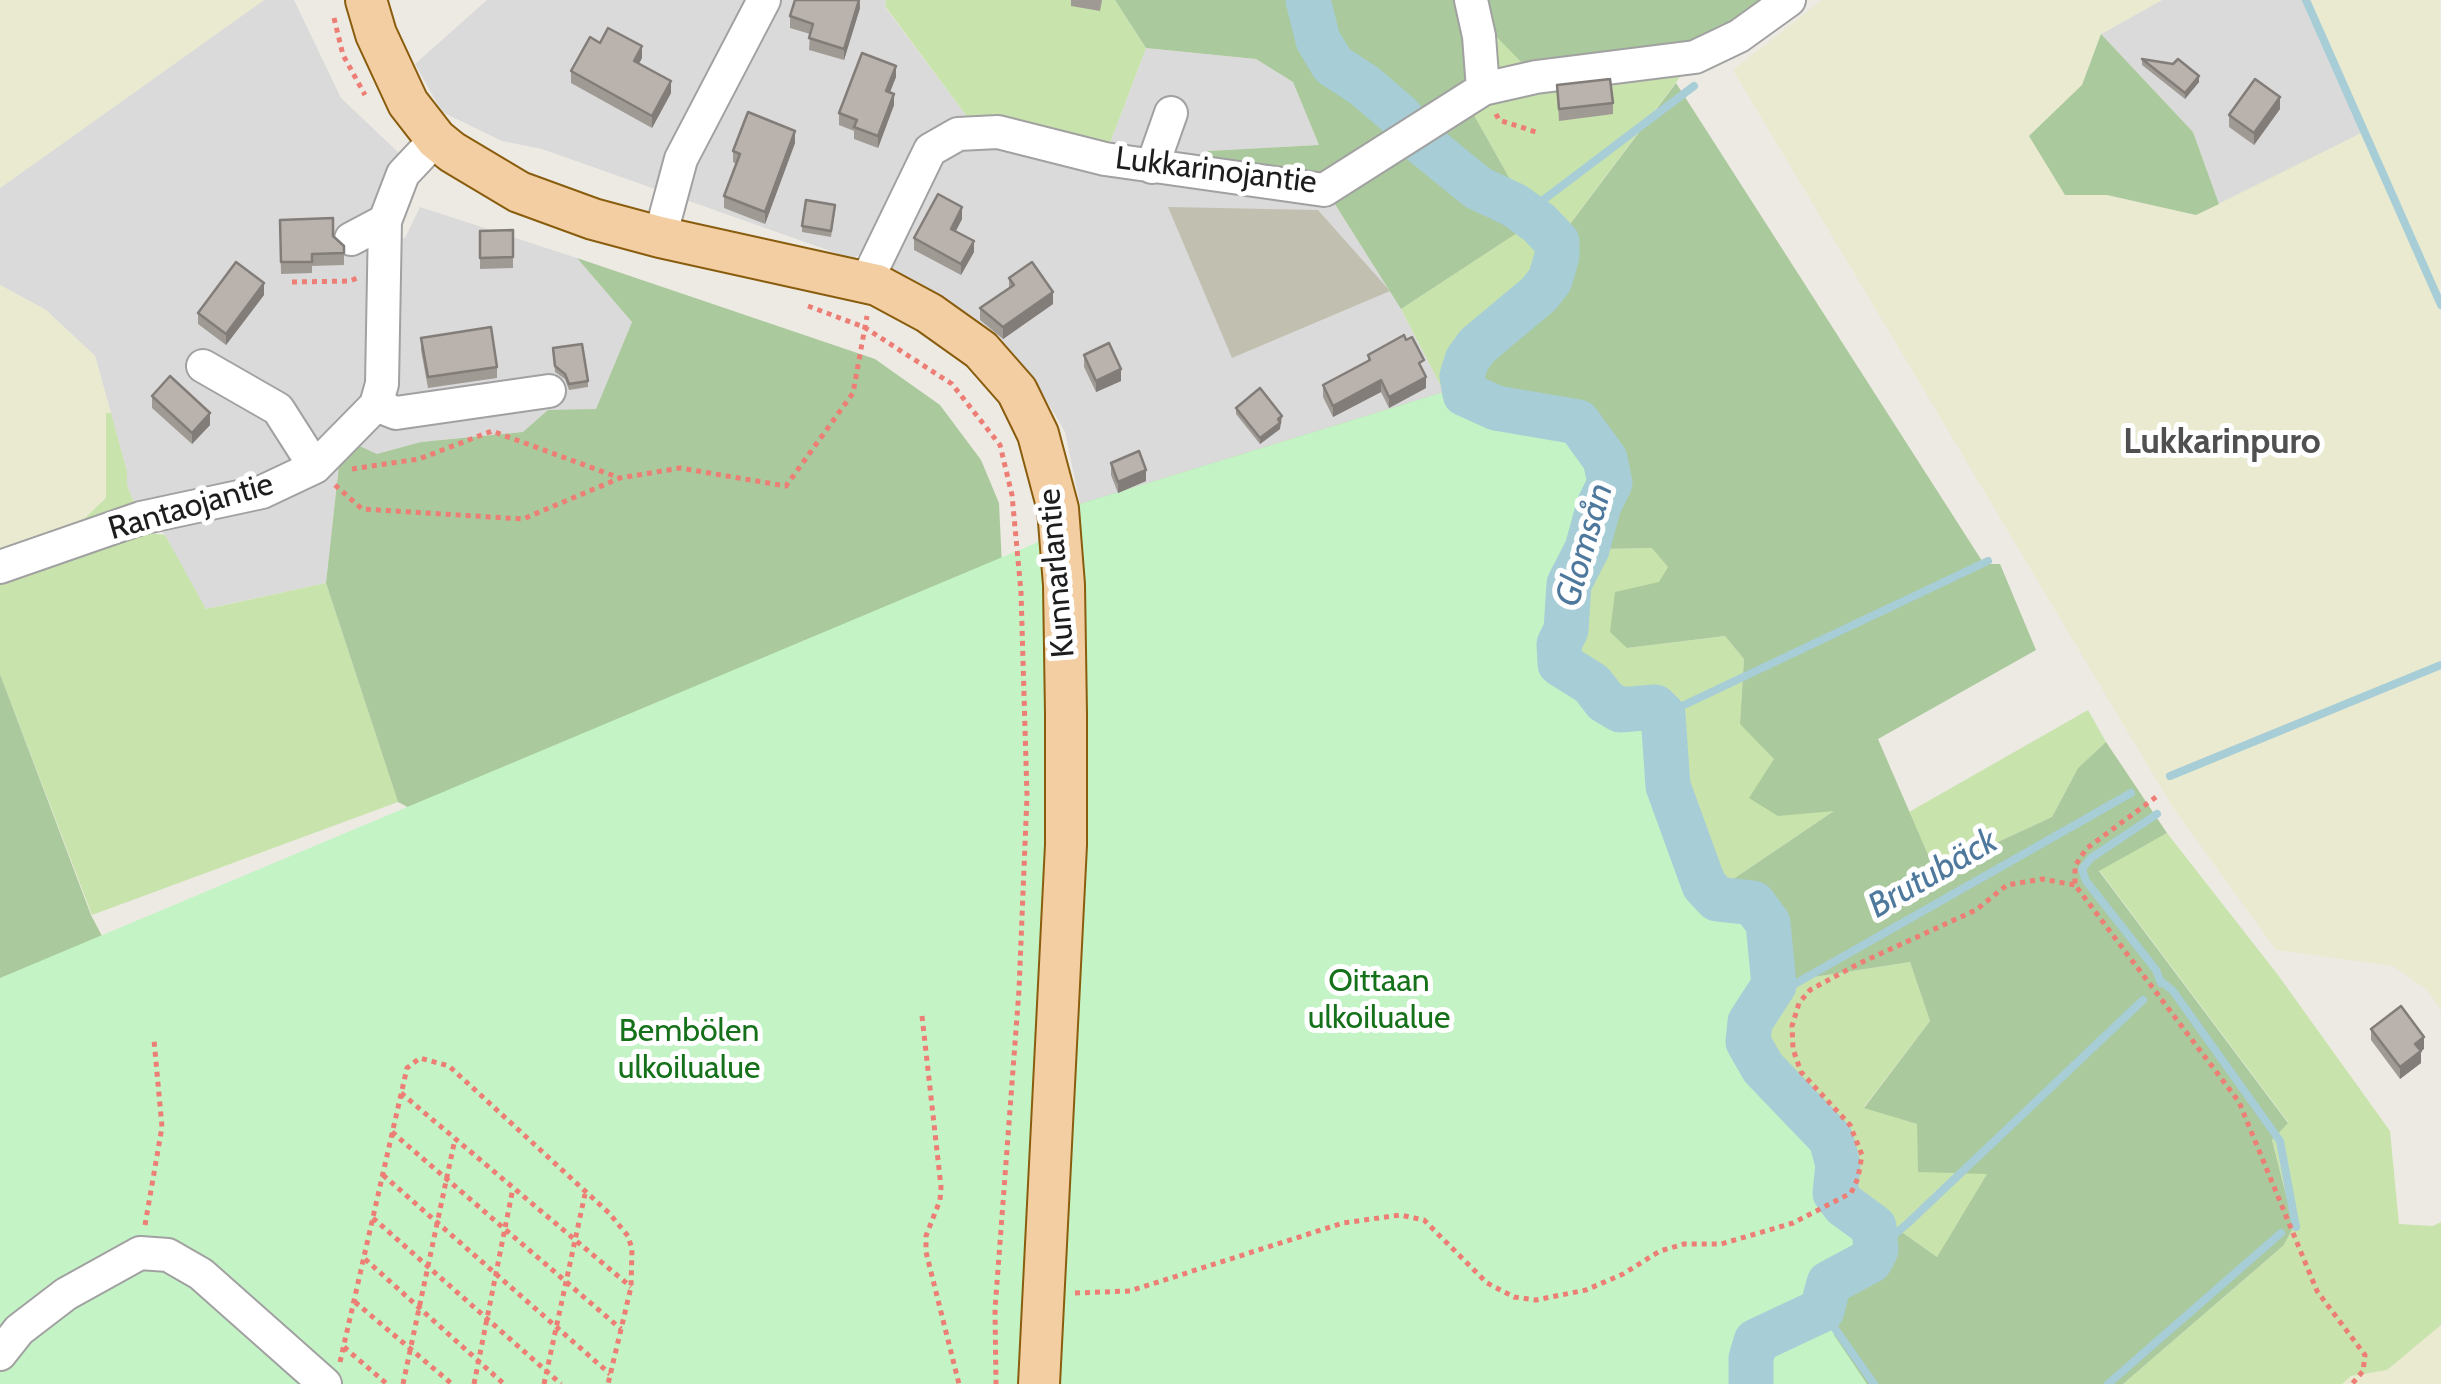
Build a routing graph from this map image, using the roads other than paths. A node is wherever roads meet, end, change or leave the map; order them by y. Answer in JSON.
{"nodes":[{"id":1,"x":366,"y":0,"type":"edge"},
{"id":2,"x":764,"y":0,"type":"edge"},
{"id":3,"x":1470,"y":0,"type":"edge"},
{"id":4,"x":1790,"y":0,"type":"edge"},
{"id":5,"x":1483,"y":89,"type":"junction"},
{"id":6,"x":1171,"y":114,"type":"dead end"},
{"id":7,"x":436,"y":139,"type":"junction"},
{"id":8,"x":1152,"y":166,"type":"junction"},
{"id":9,"x":386,"y":221,"type":"junction"},
{"id":10,"x":660,"y":237,"type":"junction"},
{"id":11,"x":351,"y":240,"type":"dead end"},
{"id":12,"x":866,"y":282,"type":"junction"},
{"id":13,"x":203,"y":366,"type":"dead end"},
{"id":14,"x":549,"y":391,"type":"dead end"},
{"id":15,"x":376,"y":405,"type":"junction"},
{"id":16,"x":314,"y":467,"type":"junction"},
{"id":17,"x":0,"y":566,"type":"edge"},
{"id":18,"x":0,"y":1354,"type":"edge"},
{"id":19,"x":332,"y":1375,"type":"edge"},
{"id":20,"x":1038,"y":1384,"type":"edge"}],
"edges":[{"from":1,"to":7,"type":"main road","name":"Kunnarlantie"},
{"from":2,"to":10,"type":"street"},
{"from":3,"to":5,"type":"street"},
{"from":4,"to":5,"type":"street","name":"Lukkarinojantie"},
{"from":5,"to":8,"type":"street","name":"Lukkarinojantie"},
{"from":6,"to":8,"type":"street"},
{"from":7,"to":9,"type":"street"},
{"from":7,"to":10,"type":"main road","name":"Kunnarlantie"},
{"from":8,"to":12,"type":"street","name":"Lukkarinojantie"},
{"from":9,"to":11,"type":"street"},
{"from":9,"to":15,"type":"street"},
{"from":10,"to":12,"type":"main road","name":"Kunnarlantie"},
{"from":12,"to":20,"type":"main road","name":"Kunnarlantie"},
{"from":13,"to":16,"type":"street"},
{"from":14,"to":15,"type":"street"},
{"from":15,"to":16,"type":"street","name":"Rantaojantie"},
{"from":16,"to":17,"type":"street","name":"Rantaojantie"},
{"from":18,"to":19,"type":"street"}]}
